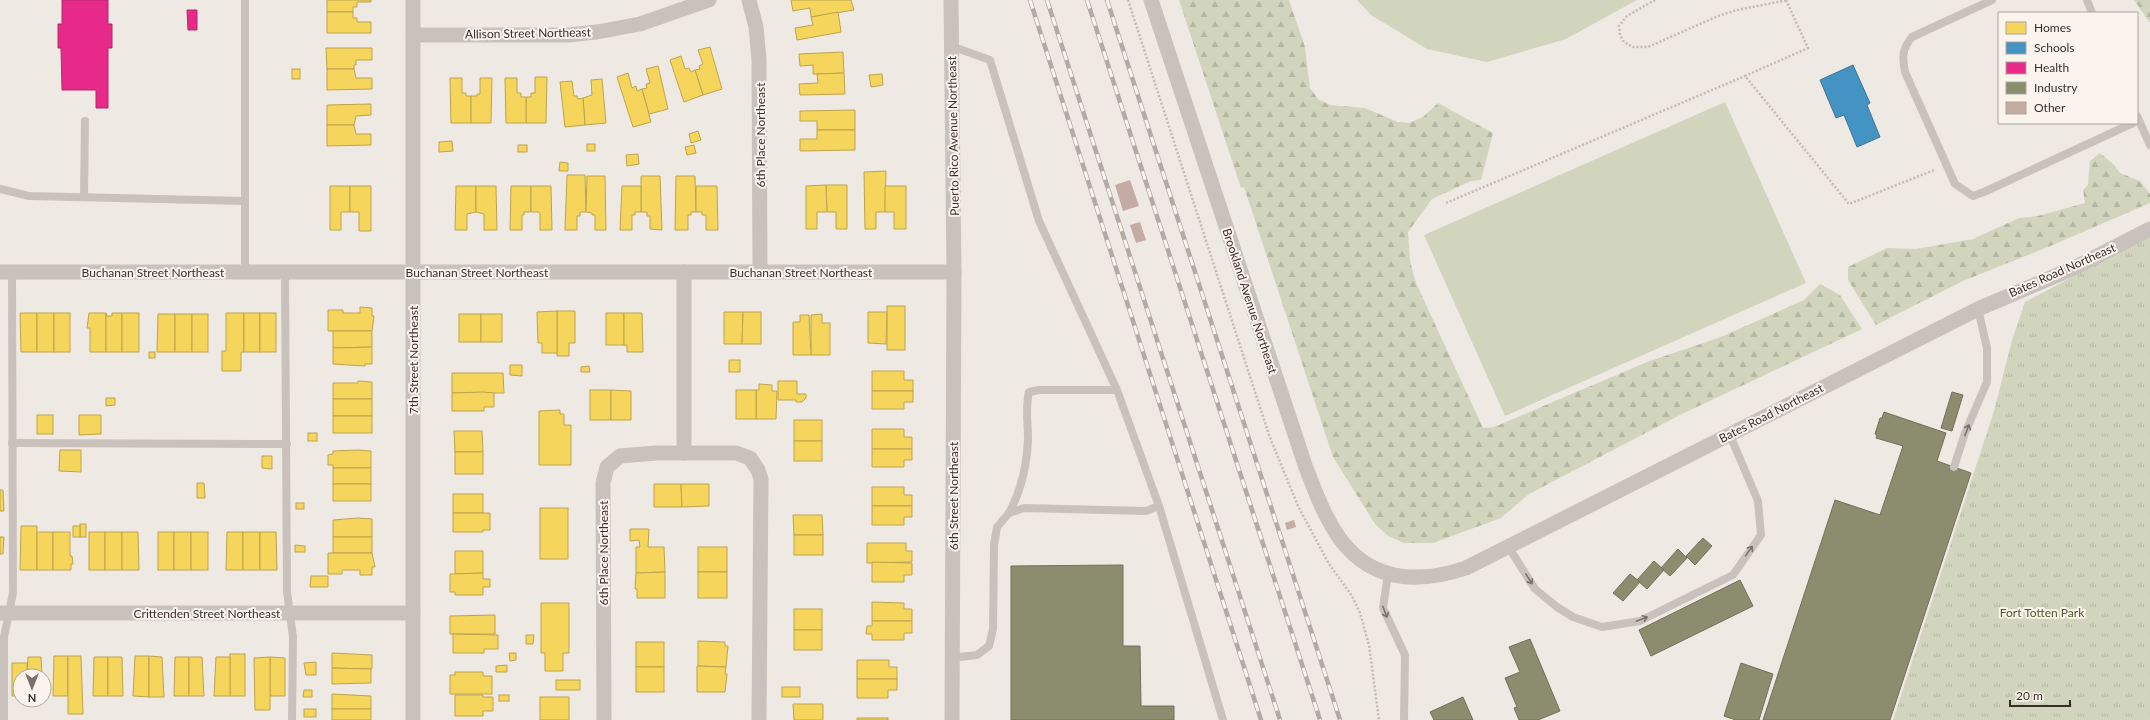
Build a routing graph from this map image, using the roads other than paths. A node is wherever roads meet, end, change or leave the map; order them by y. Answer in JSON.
{"nodes":[{"id":1,"x":245,"y":0,"type":"edge"},
{"id":2,"x":413,"y":0,"type":"edge"},
{"id":3,"x":709,"y":0,"type":"edge"},
{"id":4,"x":749,"y":0,"type":"edge"},
{"id":5,"x":951,"y":0,"type":"edge"},
{"id":6,"x":1151,"y":0,"type":"edge"},
{"id":7,"x":1992,"y":0,"type":"edge"},
{"id":8,"x":2087,"y":0,"type":"edge"},
{"id":9,"x":2092,"y":12,"type":"edge"},
{"id":10,"x":413,"y":35,"type":"junction"},
{"id":11,"x":952,"y":46,"type":"junction"},
{"id":12,"x":85,"y":121,"type":"dead end"},
{"id":13,"x":2138,"y":123,"type":"edge"},
{"id":14,"x":2127,"y":124,"type":"edge"},
{"id":15,"x":2150,"y":144,"type":"edge"},
{"id":16,"x":0,"y":188,"type":"edge"},
{"id":17,"x":84,"y":197,"type":"junction"},
{"id":18,"x":245,"y":201,"type":"junction"},
{"id":19,"x":2150,"y":229,"type":"edge"},
{"id":20,"x":6,"y":272,"type":"edge"},
{"id":21,"x":684,"y":272,"type":"junction"},
{"id":22,"x":760,"y":272,"type":"junction"},
{"id":23,"x":954,"y":272,"type":"junction"},
{"id":24,"x":245,"y":273,"type":"junction"},
{"id":25,"x":285,"y":273,"type":"junction"},
{"id":26,"x":413,"y":273,"type":"junction"},
{"id":27,"x":1978,"y":309,"type":"junction"},
{"id":28,"x":1117,"y":390,"type":"junction"},
{"id":29,"x":1730,"y":433,"type":"junction"},
{"id":30,"x":12,"y":443,"type":"junction"},
{"id":31,"x":287,"y":444,"type":"junction"},
{"id":32,"x":684,"y":453,"type":"junction"},
{"id":33,"x":1954,"y":467,"type":"dead end"},
{"id":34,"x":1159,"y":506,"type":"junction"},
{"id":35,"x":1009,"y":513,"type":"junction"},
{"id":36,"x":1508,"y":546,"type":"junction"},
{"id":37,"x":1388,"y":574,"type":"junction"},
{"id":38,"x":4,"y":613,"type":"edge"},
{"id":39,"x":289,"y":613,"type":"junction"},
{"id":40,"x":413,"y":613,"type":"junction"},
{"id":41,"x":952,"y":658,"type":"junction"},
{"id":42,"x":4,"y":720,"type":"edge"},
{"id":43,"x":292,"y":720,"type":"edge"},
{"id":44,"x":412,"y":720,"type":"edge"},
{"id":45,"x":604,"y":720,"type":"edge"},
{"id":46,"x":759,"y":720,"type":"edge"},
{"id":47,"x":952,"y":720,"type":"edge"},
{"id":48,"x":1223,"y":720,"type":"edge"},
{"id":49,"x":1404,"y":720,"type":"edge"}],
"edges":[{"from":1,"to":18,"type":"lane"},
{"from":2,"to":10,"type":"street","name":"7th Street Northeast"},
{"from":3,"to":10,"type":"street","name":"Allison Street Northeast"},
{"from":4,"to":22,"type":"street","name":"6th Place Northeast"},
{"from":5,"to":11,"type":"street","name":"Puerto Rico Avenue Northeast"},
{"from":6,"to":37,"type":"street","name":"Brookland Avenue Northeast"},
{"from":7,"to":14,"type":"lane"},
{"from":8,"to":9,"type":"lane"},
{"from":10,"to":26,"type":"street","name":"7th Street Northeast"},
{"from":11,"to":23,"type":"street","name":"Puerto Rico Avenue Northeast"},
{"from":11,"to":28,"type":"lane"},
{"from":12,"to":17,"type":"lane"},
{"from":13,"to":15,"type":"lane"},
{"from":16,"to":17,"type":"lane"},
{"from":17,"to":18,"type":"lane"},
{"from":18,"to":24,"type":"lane"},
{"from":19,"to":27,"type":"street","name":"Bates Road Northeast"},
{"from":20,"to":24,"type":"street","name":"Buchanan Street Northeast"},
{"from":20,"to":30,"type":"lane"},
{"from":21,"to":22,"type":"street","name":"Buchanan Street Northeast"},
{"from":21,"to":26,"type":"street","name":"Buchanan Street Northeast"},
{"from":21,"to":32,"type":"street"},
{"from":22,"to":23,"type":"street","name":"Buchanan Street Northeast"},
{"from":23,"to":41,"type":"street","name":"6th Street Northeast"},
{"from":24,"to":25,"type":"street","name":"Buchanan Street Northeast"},
{"from":25,"to":26,"type":"street","name":"Buchanan Street Northeast"},
{"from":25,"to":31,"type":"lane"},
{"from":26,"to":40,"type":"street","name":"7th Street Northeast"},
{"from":27,"to":29,"type":"street","name":"Bates Road Northeast"},
{"from":33,"to":27,"type":"lane","one_way":true},
{"from":28,"to":34,"type":"lane"},
{"from":28,"to":35,"type":"lane"},
{"from":29,"to":36,"type":"street","name":"Bates Road Northeast"},
{"from":36,"to":29,"type":"lane","one_way":true},
{"from":30,"to":31,"type":"lane"},
{"from":30,"to":38,"type":"lane"},
{"from":31,"to":39,"type":"lane"},
{"from":32,"to":45,"type":"street","name":"6th Place Northeast"},
{"from":32,"to":46,"type":"street","name":"6th Place Northeast"},
{"from":34,"to":35,"type":"lane"},
{"from":34,"to":48,"type":"lane"},
{"from":35,"to":41,"type":"lane"},
{"from":36,"to":37,"type":"street","name":"Bates Road Northeast"},
{"from":37,"to":49,"type":"lane","one_way":true},
{"from":38,"to":39,"type":"street","name":"Crittenden Street Northeast"},
{"from":38,"to":42,"type":"lane"},
{"from":39,"to":40,"type":"street","name":"Crittenden Street Northeast"},
{"from":39,"to":43,"type":"lane"},
{"from":40,"to":44,"type":"street","name":"7th Street Northeast"},
{"from":41,"to":47,"type":"street","name":"6th Street Northeast"}]}
